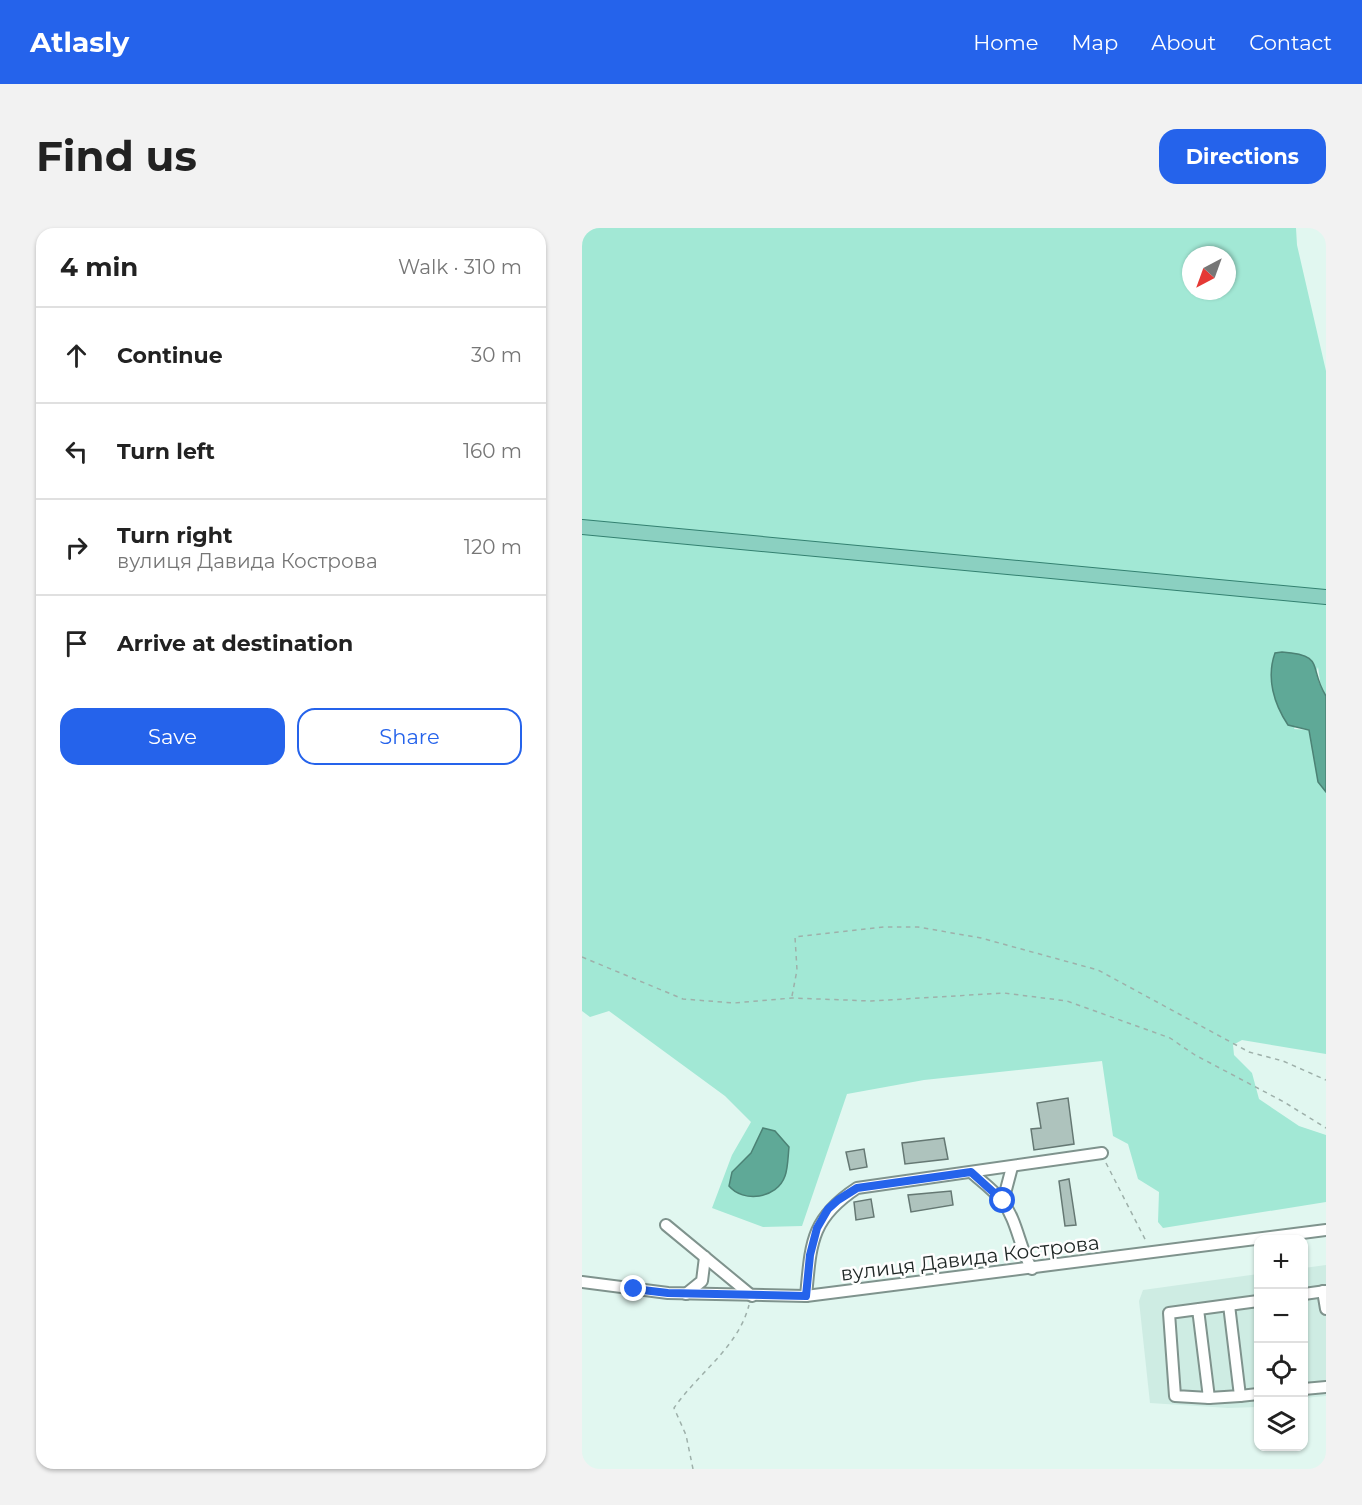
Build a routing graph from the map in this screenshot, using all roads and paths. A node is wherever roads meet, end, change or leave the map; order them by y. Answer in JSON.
{"nodes":[{"id":1,"x":582,"y":527,"type":"edge"},
{"id":2,"x":1326,"y":597,"type":"edge"},
{"id":3,"x":582,"y":957,"type":"edge"},
{"id":4,"x":792,"y":998,"type":"junction"},
{"id":5,"x":1326,"y":1080,"type":"edge"},
{"id":6,"x":1326,"y":1128,"type":"edge"},
{"id":7,"x":1102,"y":1154,"type":"joint"},
{"id":8,"x":1012,"y":1167,"type":"junction"},
{"id":9,"x":971,"y":1172,"type":"junction"},
{"id":10,"x":1003,"y":1201,"type":"junction"},
{"id":11,"x":666,"y":1225,"type":"dead end"},
{"id":12,"x":1326,"y":1230,"type":"edge"},
{"id":13,"x":1152,"y":1253,"type":"junction"},
{"id":14,"x":705,"y":1257,"type":"junction"},
{"id":15,"x":1032,"y":1269,"type":"junction"},
{"id":16,"x":582,"y":1282,"type":"edge"},
{"id":17,"x":1325,"y":1291,"type":"edge"},
{"id":18,"x":1308,"y":1293,"type":"edge"},
{"id":19,"x":686,"y":1294,"type":"junction"},
{"id":20,"x":752,"y":1296,"type":"junction"},
{"id":21,"x":806,"y":1296,"type":"junction"},
{"id":22,"x":1254,"y":1301,"type":"edge"},
{"id":23,"x":1229,"y":1305,"type":"junction"},
{"id":24,"x":1198,"y":1309,"type":"junction"},
{"id":25,"x":1326,"y":1309,"type":"edge"},
{"id":26,"x":1326,"y":1387,"type":"edge"},
{"id":27,"x":1308,"y":1389,"type":"edge"},
{"id":28,"x":1254,"y":1394,"type":"edge"},
{"id":29,"x":1240,"y":1396,"type":"junction"},
{"id":30,"x":1209,"y":1398,"type":"junction"},
{"id":31,"x":693,"y":1469,"type":"edge"}],
"edges":[{"from":1,"to":2,"type":"main road"},
{"from":3,"to":4,"type":"path"},
{"from":4,"to":5,"type":"path"},
{"from":4,"to":6,"type":"path"},
{"from":7,"to":8,"type":"street"},
{"from":7,"to":13,"type":"path"},
{"from":8,"to":9,"type":"street"},
{"from":8,"to":10,"type":"street"},
{"from":9,"to":10,"type":"street"},
{"from":9,"to":21,"type":"street"},
{"from":10,"to":15,"type":"street"},
{"from":11,"to":14,"type":"street"},
{"from":12,"to":13,"type":"street","name":"вулиця Давида Кострова"},
{"from":13,"to":15,"type":"street","name":"вулиця Давида Кострова"},
{"from":14,"to":19,"type":"street"},
{"from":14,"to":20,"type":"street"},
{"from":15,"to":21,"type":"street","name":"вулиця Давида Кострова"},
{"from":16,"to":19,"type":"street","name":"вулиця Давида Кострова"},
{"from":17,"to":18,"type":"street"},
{"from":17,"to":25,"type":"street"},
{"from":19,"to":20,"type":"street","name":"вулиця Давида Кострова"},
{"from":20,"to":21,"type":"street","name":"вулиця Давида Кострова"},
{"from":20,"to":31,"type":"path"},
{"from":22,"to":23,"type":"street"},
{"from":23,"to":24,"type":"street"},
{"from":23,"to":29,"type":"street"},
{"from":24,"to":30,"type":"street"},
{"from":24,"to":30,"type":"street"},
{"from":26,"to":27,"type":"street"},
{"from":28,"to":29,"type":"street"},
{"from":29,"to":30,"type":"street"}]}
